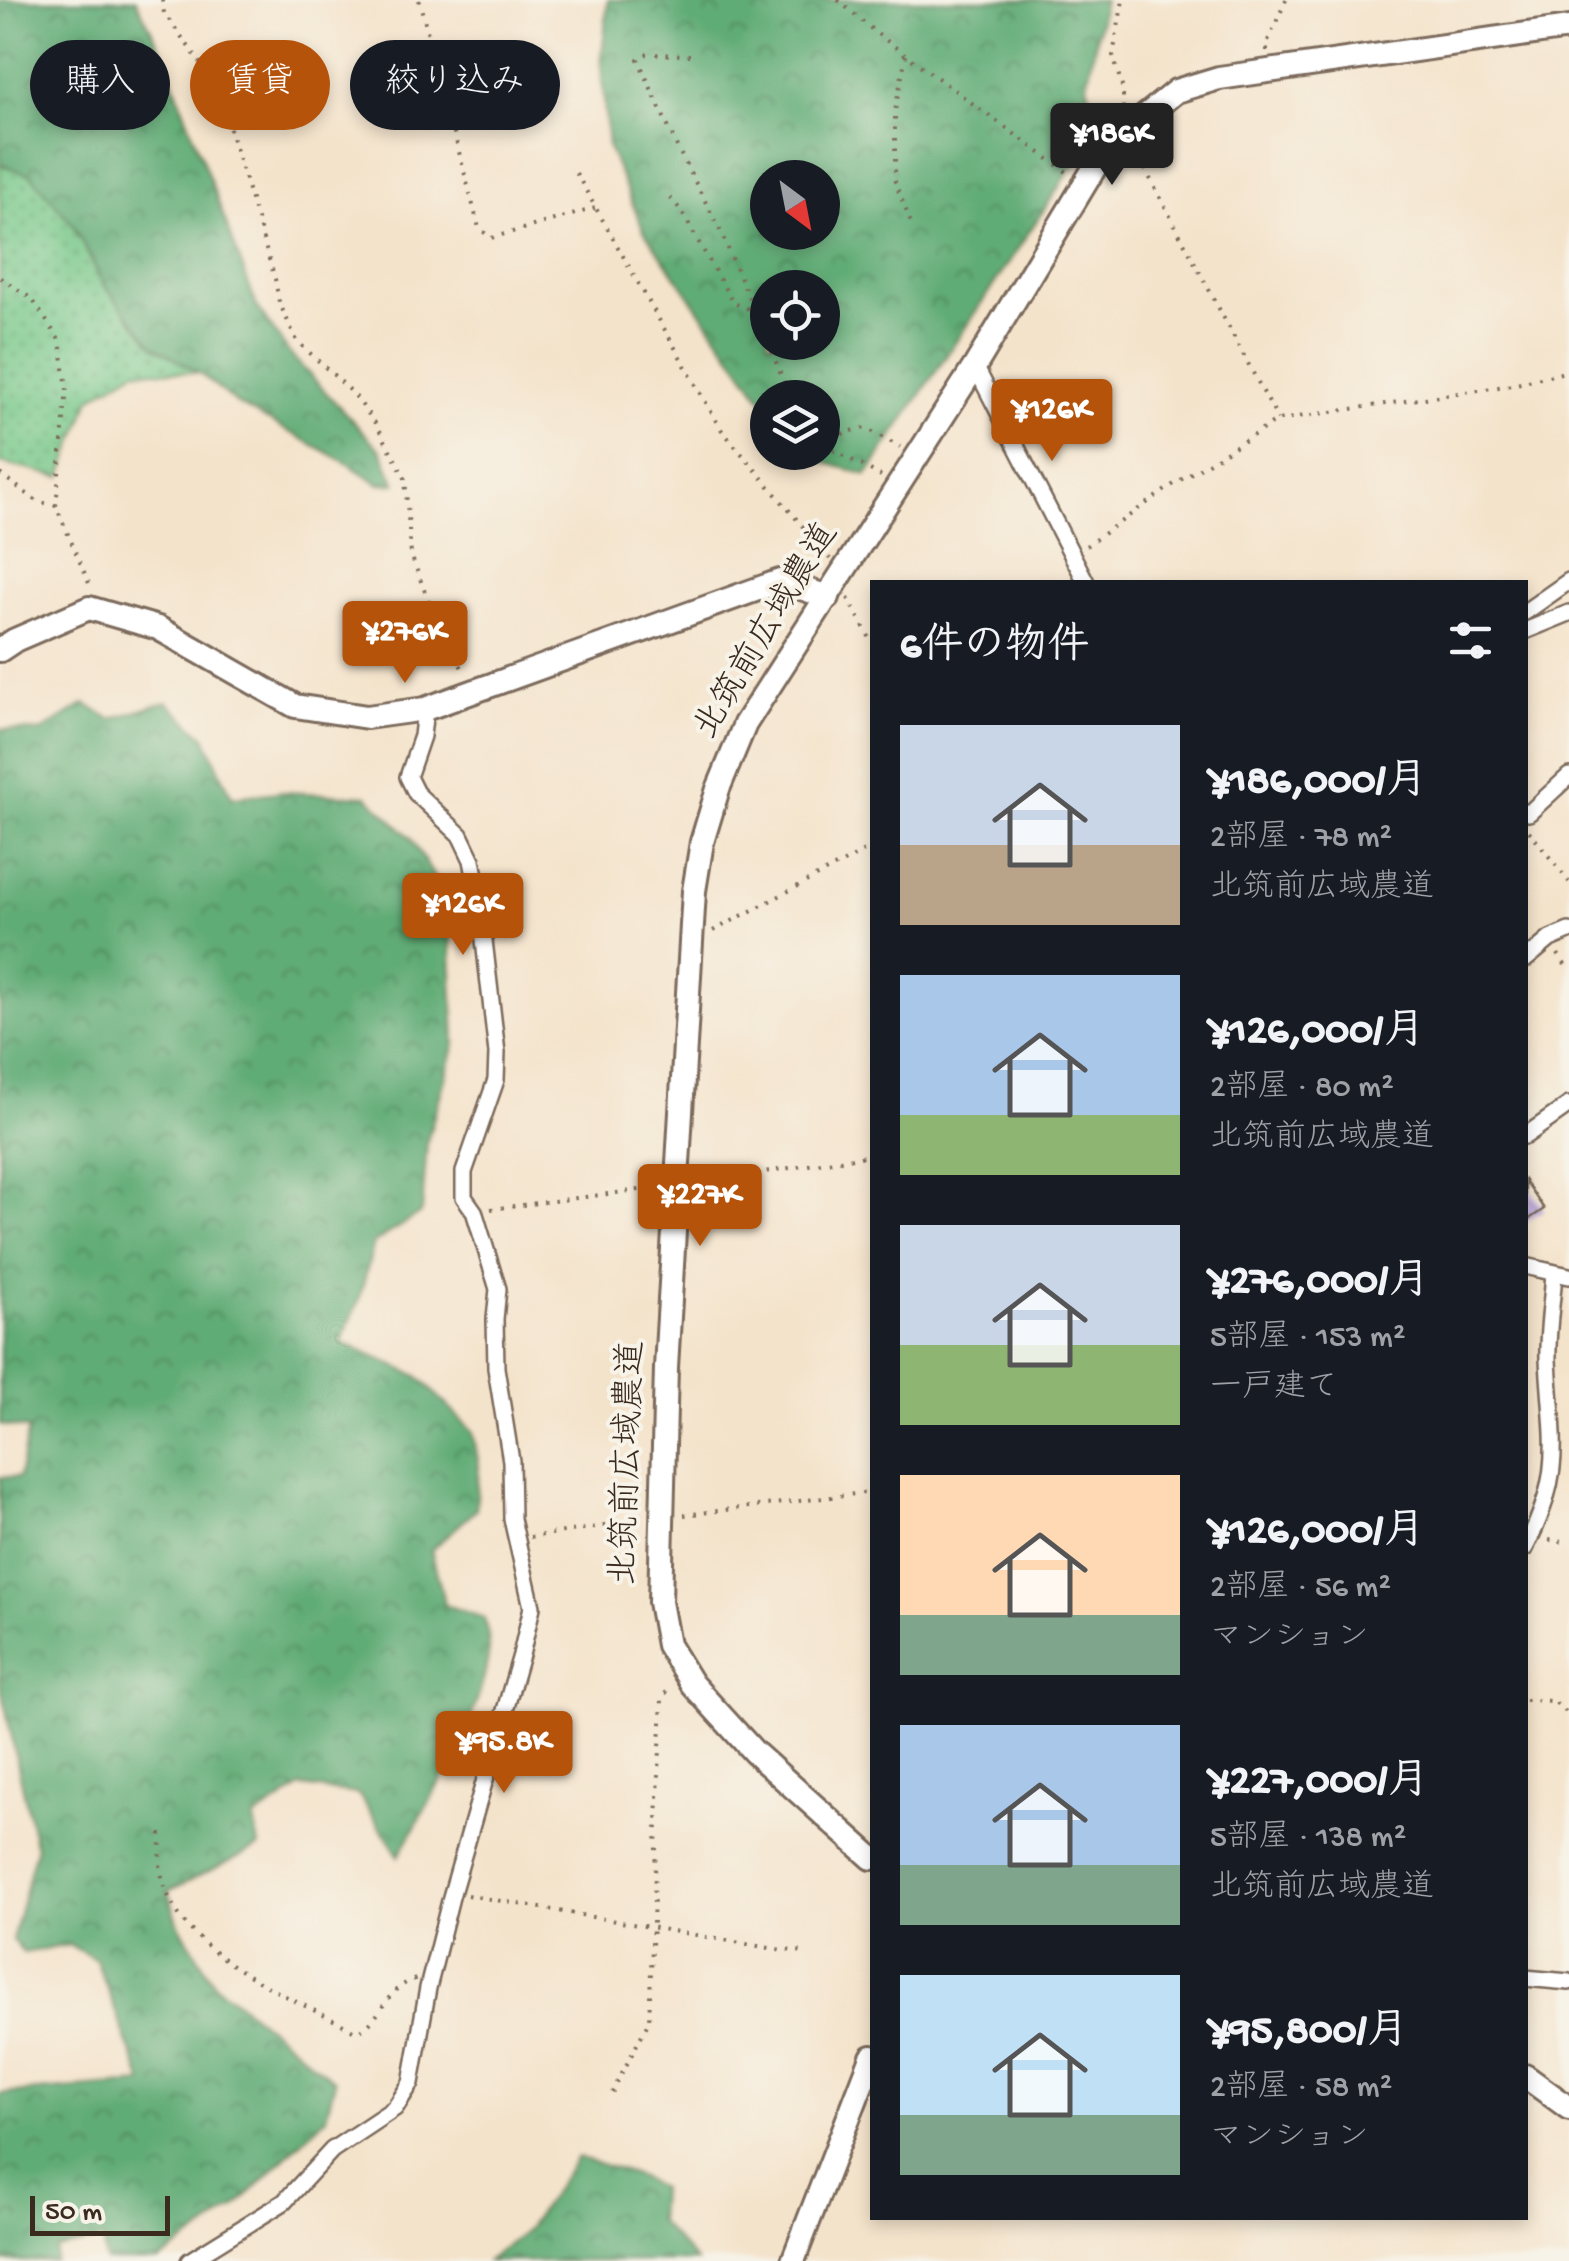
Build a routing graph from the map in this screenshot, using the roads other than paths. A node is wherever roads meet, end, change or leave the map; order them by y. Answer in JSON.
{"nodes":[{"id":1,"x":1569,"y":28,"type":"edge"},
{"id":2,"x":975,"y":366,"type":"junction"},
{"id":3,"x":1085,"y":580,"type":"edge"},
{"id":4,"x":1569,"y":582,"type":"edge"},
{"id":5,"x":835,"y":584,"type":"junction"},
{"id":6,"x":1528,"y":610,"type":"edge"},
{"id":7,"x":1569,"y":614,"type":"edge"},
{"id":8,"x":1528,"y":630,"type":"edge"},
{"id":9,"x":0,"y":650,"type":"edge"},
{"id":10,"x":425,"y":710,"type":"junction"},
{"id":11,"x":1569,"y":776,"type":"edge"},
{"id":12,"x":1528,"y":812,"type":"edge"},
{"id":13,"x":1569,"y":930,"type":"edge"},
{"id":14,"x":1528,"y":957,"type":"edge"},
{"id":15,"x":1569,"y":1105,"type":"edge"},
{"id":16,"x":1528,"y":1134,"type":"edge"},
{"id":17,"x":1528,"y":1267,"type":"edge"},
{"id":18,"x":1561,"y":1276,"type":"edge"},
{"id":19,"x":1528,"y":1543,"type":"edge"},
{"id":20,"x":870,"y":1856,"type":"edge"},
{"id":21,"x":1528,"y":1978,"type":"edge"},
{"id":22,"x":1569,"y":1982,"type":"edge"},
{"id":23,"x":870,"y":2062,"type":"edge"},
{"id":24,"x":1528,"y":2078,"type":"edge"},
{"id":25,"x":1569,"y":2108,"type":"edge"},
{"id":26,"x":189,"y":2261,"type":"edge"},
{"id":27,"x":793,"y":2261,"type":"edge"}],
"edges":[{"from":1,"to":2,"type":"street","name":"北筑前広域農道"},
{"from":2,"to":3,"type":"street"},
{"from":2,"to":5,"type":"street","name":"北筑前広域農道"},
{"from":4,"to":6,"type":"street"},
{"from":5,"to":10,"type":"street"},
{"from":5,"to":20,"type":"street","name":"北筑前広域農道"},
{"from":7,"to":8,"type":"street"},
{"from":9,"to":10,"type":"street"},
{"from":10,"to":26,"type":"street"},
{"from":11,"to":12,"type":"street"},
{"from":13,"to":14,"type":"street"},
{"from":15,"to":16,"type":"street"},
{"from":17,"to":18,"type":"street"},
{"from":18,"to":19,"type":"street"},
{"from":21,"to":22,"type":"street"},
{"from":23,"to":27,"type":"street"},
{"from":24,"to":25,"type":"street"}]}
